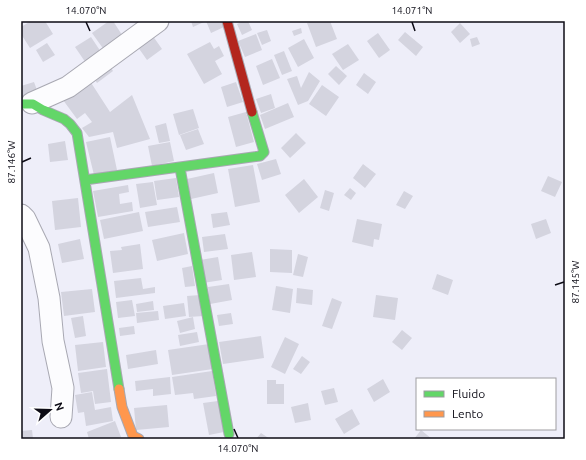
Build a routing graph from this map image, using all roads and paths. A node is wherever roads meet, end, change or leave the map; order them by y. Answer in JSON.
{"nodes":[{"id":1,"x":158,"y":21,"type":"edge"},
{"id":2,"x":227,"y":21,"type":"edge"},
{"id":3,"x":26,"y":104,"type":"edge"},
{"id":4,"x":180,"y":168,"type":"junction"},
{"id":5,"x":85,"y":180,"type":"junction"},
{"id":6,"x":21,"y":215,"type":"edge"},
{"id":7,"x":61,"y":417,"type":"dead end"},
{"id":8,"x":230,"y":434,"type":"dead end"},
{"id":9,"x":139,"y":439,"type":"edge"}],
"edges":[{"from":1,"to":3,"type":"street"},
{"from":2,"to":4,"type":"street"},
{"from":3,"to":5,"type":"street"},
{"from":4,"to":5,"type":"street"},
{"from":4,"to":8,"type":"street"},
{"from":5,"to":9,"type":"street"},
{"from":6,"to":7,"type":"street"}]}
